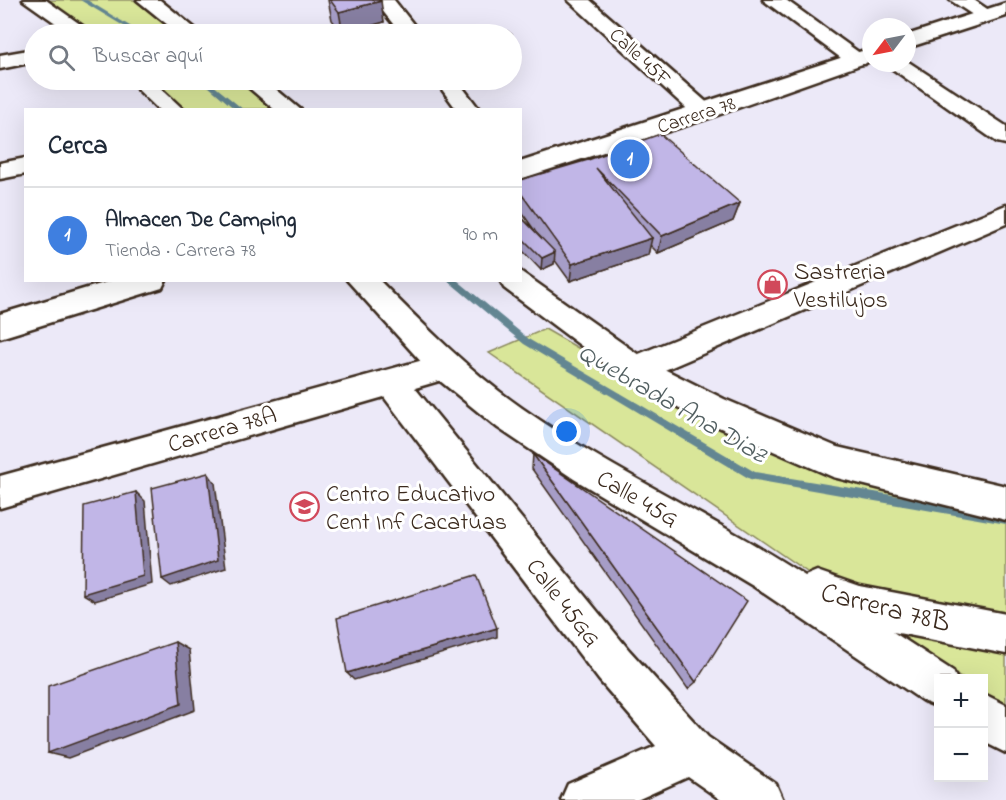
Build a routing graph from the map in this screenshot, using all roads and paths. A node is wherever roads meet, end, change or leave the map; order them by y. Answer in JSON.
{"nodes":[{"id":1,"x":33,"y":0,"type":"edge"},
{"id":2,"x":147,"y":0,"type":"edge"},
{"id":3,"x":384,"y":0,"type":"edge"},
{"id":4,"x":578,"y":0,"type":"edge"},
{"id":5,"x":773,"y":0,"type":"edge"},
{"id":6,"x":962,"y":1,"type":"edge"},
{"id":7,"x":1006,"y":9,"type":"edge"},
{"id":8,"x":986,"y":15,"type":"junction"},
{"id":9,"x":69,"y":24,"type":"edge"},
{"id":10,"x":179,"y":24,"type":"edge"},
{"id":11,"x":403,"y":24,"type":"edge"},
{"id":12,"x":916,"y":39,"type":"edge"},
{"id":13,"x":862,"y":55,"type":"edge"},
{"id":14,"x":862,"y":57,"type":"edge"},
{"id":15,"x":24,"y":58,"type":"edge"},
{"id":16,"x":0,"y":62,"type":"edge"},
{"id":17,"x":908,"y":72,"type":"edge"},
{"id":18,"x":150,"y":90,"type":"edge"},
{"id":19,"x":264,"y":90,"type":"edge"},
{"id":20,"x":454,"y":90,"type":"edge"},
{"id":21,"x":170,"y":108,"type":"edge"},
{"id":22,"x":287,"y":108,"type":"edge"},
{"id":23,"x":467,"y":108,"type":"edge"},
{"id":24,"x":704,"y":112,"type":"junction"},
{"id":25,"x":1006,"y":137,"type":"edge"},
{"id":26,"x":24,"y":166,"type":"edge"},
{"id":27,"x":522,"y":170,"type":"edge"},
{"id":28,"x":0,"y":171,"type":"edge"},
{"id":29,"x":1006,"y":214,"type":"edge"},
{"id":30,"x":145,"y":282,"type":"edge"},
{"id":31,"x":363,"y":282,"type":"edge"},
{"id":32,"x":517,"y":282,"type":"edge"},
{"id":33,"x":0,"y":326,"type":"edge"},
{"id":34,"x":445,"y":367,"type":"junction"},
{"id":35,"x":635,"y":369,"type":"junction"},
{"id":36,"x":390,"y":381,"type":"junction"},
{"id":37,"x":0,"y":492,"type":"edge"},
{"id":38,"x":1005,"y":501,"type":"edge"},
{"id":39,"x":767,"y":573,"type":"junction"},
{"id":40,"x":1006,"y":634,"type":"edge"},
{"id":41,"x":934,"y":683,"type":"edge"},
{"id":42,"x":988,"y":719,"type":"edge"},
{"id":43,"x":1006,"y":731,"type":"edge"},
{"id":44,"x":692,"y":753,"type":"junction"},
{"id":45,"x":584,"y":800,"type":"edge"},
{"id":46,"x":760,"y":800,"type":"edge"}],
"edges":[{"from":1,"to":9,"type":"street"},
{"from":2,"to":10,"type":"street"},
{"from":3,"to":11,"type":"street"},
{"from":4,"to":24,"type":"street","name":"Calle 45F"},
{"from":5,"to":13,"type":"street"},
{"from":6,"to":8,"type":"street"},
{"from":7,"to":8,"type":"street"},
{"from":8,"to":12,"type":"street"},
{"from":14,"to":24,"type":"street","name":"Carrera 78"},
{"from":15,"to":16,"type":"street"},
{"from":17,"to":25,"type":"street"},
{"from":18,"to":21,"type":"street"},
{"from":19,"to":22,"type":"street"},
{"from":20,"to":23,"type":"street"},
{"from":24,"to":27,"type":"street","name":"Carrera 78"},
{"from":26,"to":28,"type":"street"},
{"from":29,"to":35,"type":"street"},
{"from":30,"to":33,"type":"street"},
{"from":31,"to":34,"type":"street","name":"Calle 45G"},
{"from":32,"to":35,"type":"street"},
{"from":34,"to":36,"type":"street","name":"Carrera 78A"},
{"from":34,"to":39,"type":"street","name":"Calle 45G"},
{"from":35,"to":38,"type":"street"},
{"from":36,"to":37,"type":"street","name":"Carrera 78A"},
{"from":36,"to":44,"type":"street","name":"Calle 45GG"},
{"from":39,"to":40,"type":"street","name":"Carrera 78B"},
{"from":39,"to":41,"type":"street","name":"Calle 45G"},
{"from":42,"to":43,"type":"street"},
{"from":44,"to":45,"type":"street"},
{"from":44,"to":46,"type":"street","name":"Calle 45GG"}]}
